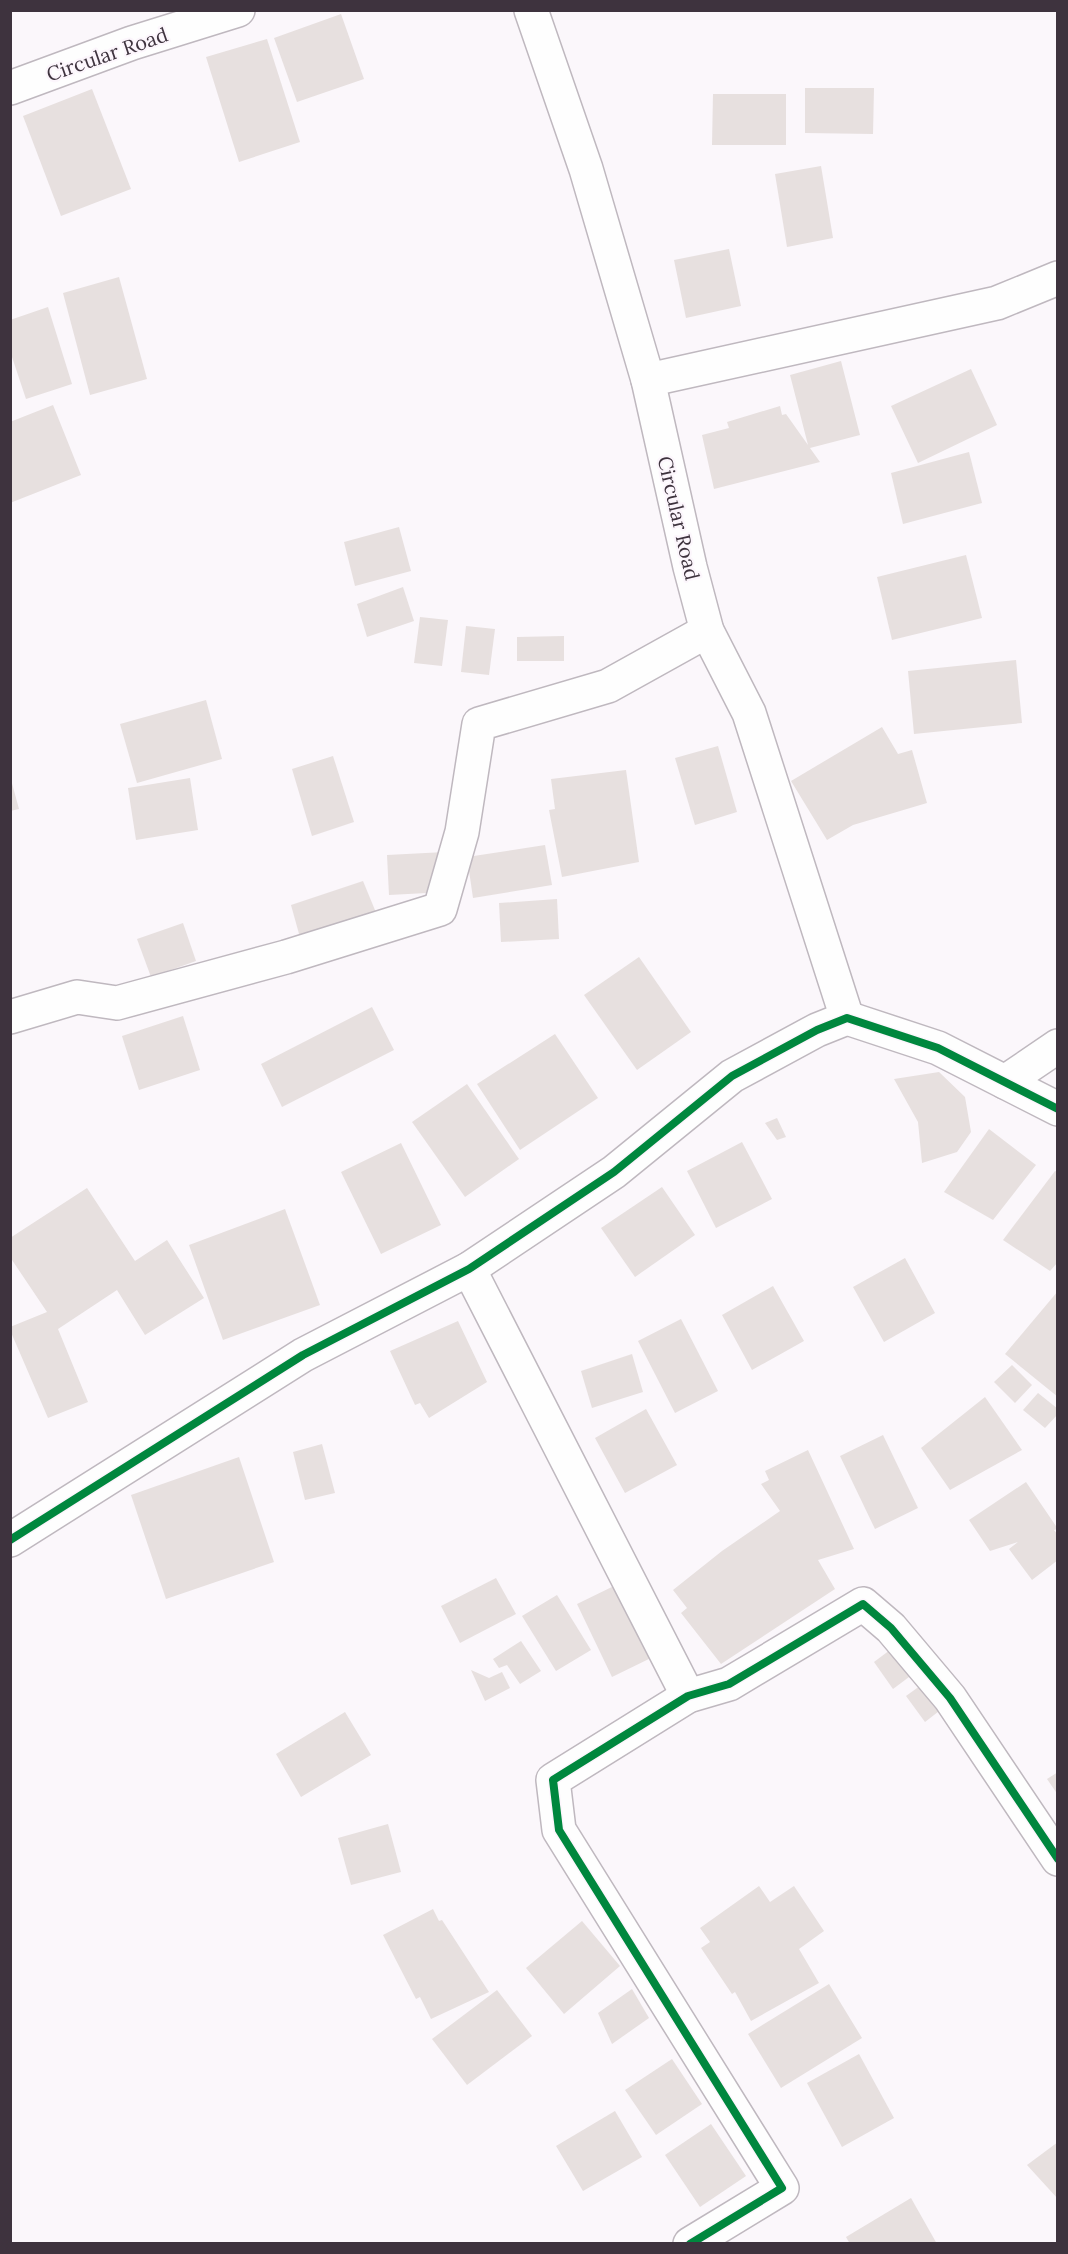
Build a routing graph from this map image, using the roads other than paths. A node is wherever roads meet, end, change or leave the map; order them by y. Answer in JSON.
{"nodes":[{"id":1,"x":238,"y":10,"type":"edge"},
{"id":2,"x":531,"y":10,"type":"edge"},
{"id":3,"x":10,"y":88,"type":"edge"},
{"id":4,"x":1058,"y":278,"type":"edge"},
{"id":5,"x":648,"y":380,"type":"junction"},
{"id":6,"x":707,"y":631,"type":"junction"},
{"id":7,"x":10,"y":1017,"type":"edge"},
{"id":8,"x":847,"y":1018,"type":"junction"},
{"id":9,"x":1058,"y":1046,"type":"edge"},
{"id":10,"x":1005,"y":1082,"type":"junction"},
{"id":11,"x":1058,"y":1109,"type":"edge"},
{"id":12,"x":469,"y":1269,"type":"junction"},
{"id":13,"x":10,"y":1540,"type":"edge"},
{"id":14,"x":687,"y":1696,"type":"junction"},
{"id":15,"x":1058,"y":1859,"type":"edge"},
{"id":16,"x":690,"y":2244,"type":"edge"}],
"edges":[{"from":1,"to":3,"type":"street","name":"Circular Road"},
{"from":2,"to":5,"type":"street","name":"Circular Road"},
{"from":4,"to":5,"type":"street"},
{"from":5,"to":6,"type":"street","name":"Circular Road"},
{"from":6,"to":7,"type":"street"},
{"from":6,"to":8,"type":"street","name":"Circular Road"},
{"from":8,"to":10,"type":"street"},
{"from":8,"to":12,"type":"street"},
{"from":9,"to":10,"type":"street"},
{"from":10,"to":11,"type":"street"},
{"from":12,"to":13,"type":"street"},
{"from":12,"to":14,"type":"street"},
{"from":14,"to":15,"type":"street"},
{"from":14,"to":16,"type":"street"}]}
